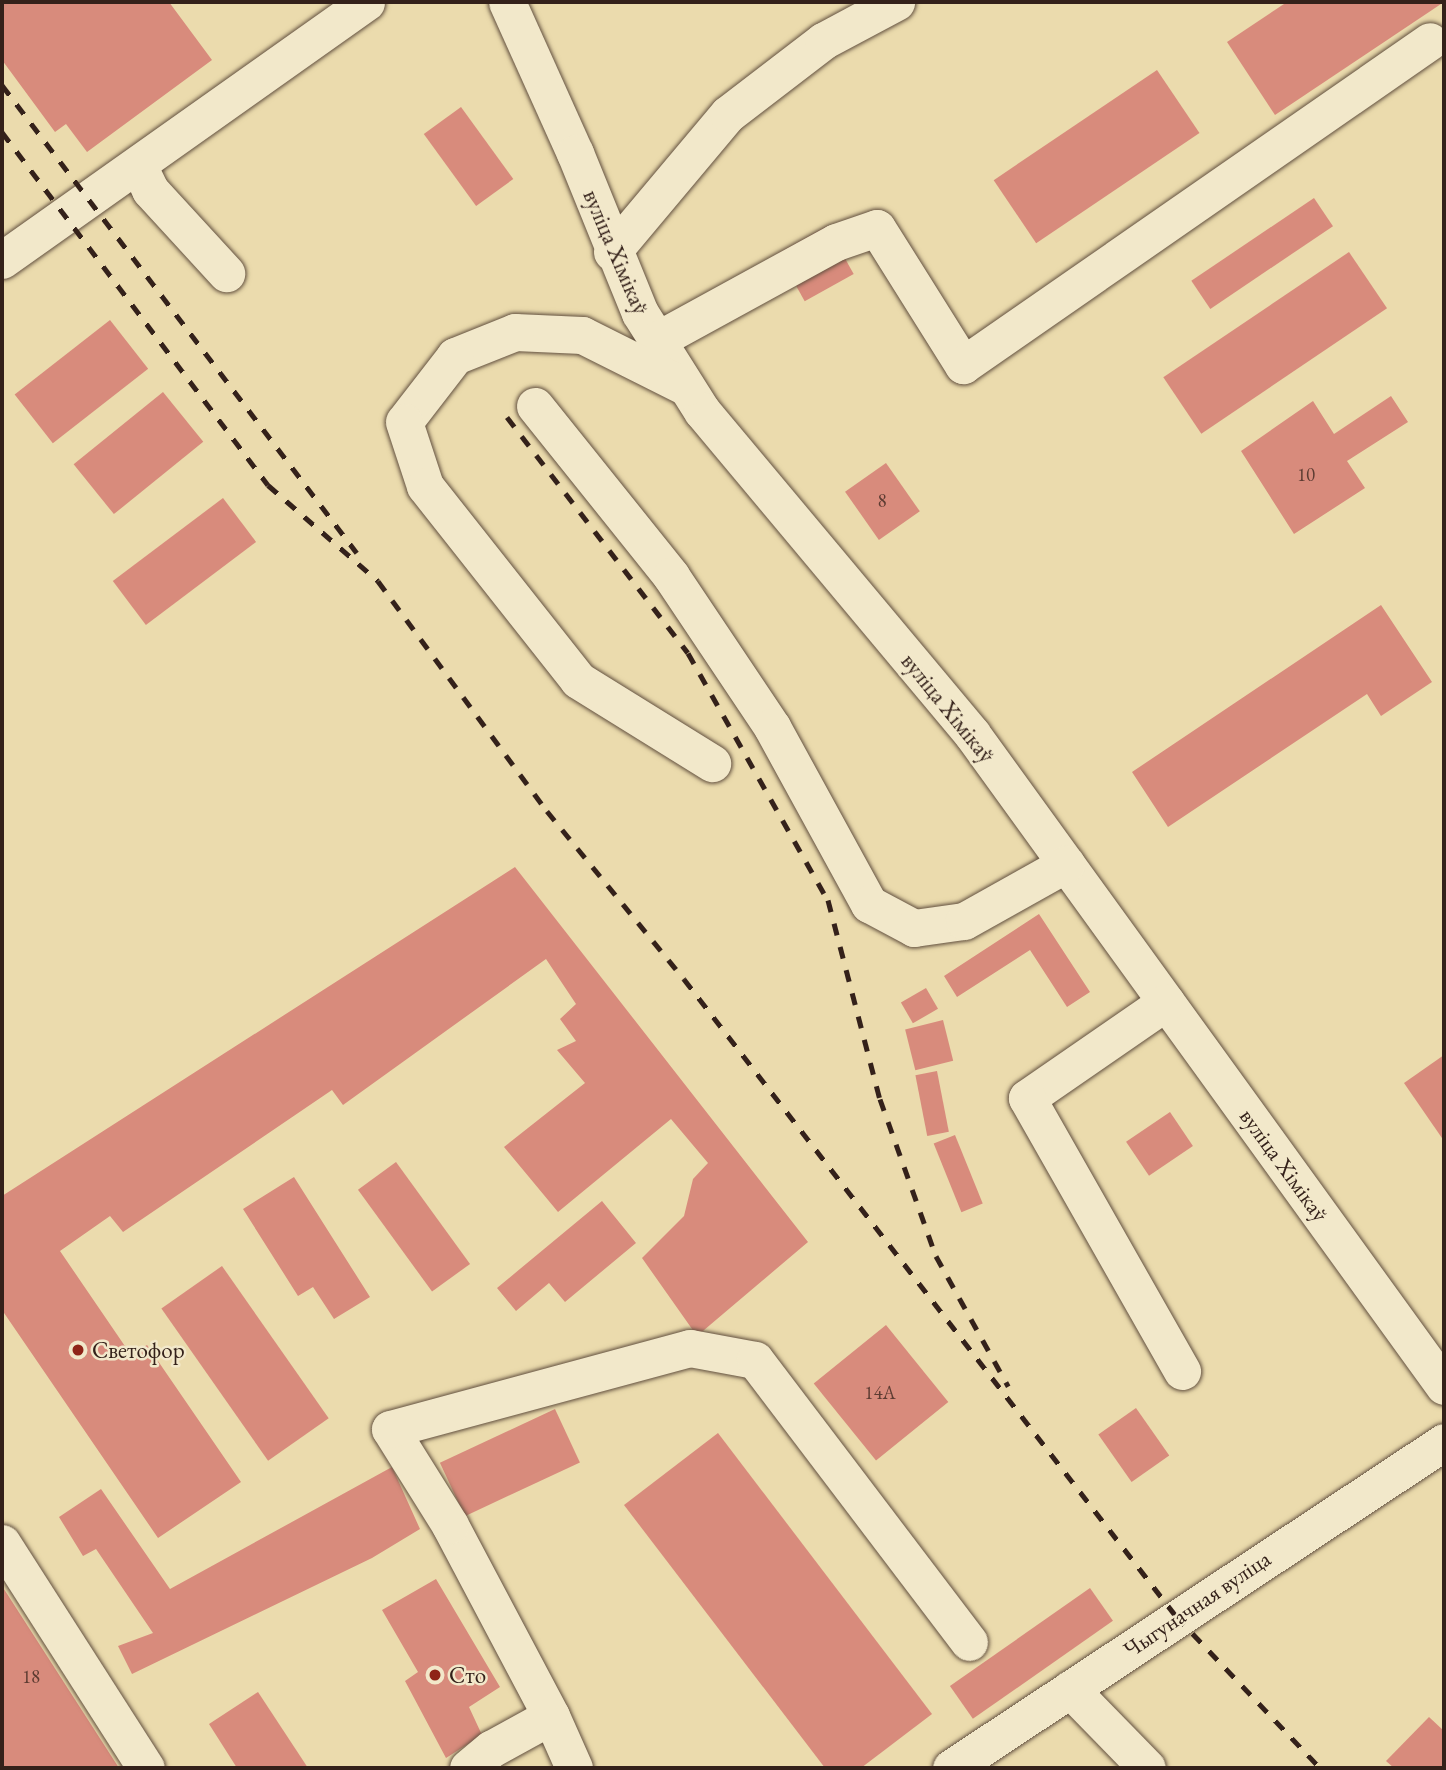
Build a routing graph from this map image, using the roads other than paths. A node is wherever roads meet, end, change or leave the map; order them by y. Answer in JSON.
{"nodes":[{"id":1,"x":366,"y":2,"type":"edge"},
{"id":2,"x":507,"y":2,"type":"edge"},
{"id":3,"x":896,"y":2,"type":"edge"},
{"id":4,"x":1430,"y":41,"type":"dead end"},
{"id":5,"x":138,"y":165,"type":"junction"},
{"id":6,"x":612,"y":252,"type":"junction"},
{"id":7,"x":2,"y":260,"type":"edge"},
{"id":8,"x":226,"y":273,"type":"dead end"},
{"id":9,"x":657,"y":340,"type":"junction"},
{"id":10,"x":687,"y":388,"type":"junction"},
{"id":11,"x":535,"y":406,"type":"dead end"},
{"id":12,"x":712,"y":763,"type":"dead end"},
{"id":13,"x":1066,"y":864,"type":"junction"},
{"id":14,"x":1166,"y":1002,"type":"junction"},
{"id":15,"x":1182,"y":1371,"type":"dead end"},
{"id":16,"x":1444,"y":1386,"type":"edge"},
{"id":17,"x":1444,"y":1442,"type":"edge"},
{"id":18,"x":2,"y":1543,"type":"edge"},
{"id":19,"x":969,"y":1642,"type":"dead end"},
{"id":20,"x":1070,"y":1689,"type":"junction"},
{"id":21,"x":551,"y":1716,"type":"junction"},
{"id":22,"x":146,"y":1768,"type":"edge"},
{"id":23,"x":468,"y":1768,"type":"edge"},
{"id":24,"x":574,"y":1768,"type":"edge"},
{"id":25,"x":951,"y":1768,"type":"edge"},
{"id":26,"x":1147,"y":1768,"type":"edge"}],
"edges":[{"from":1,"to":5,"type":"street"},
{"from":2,"to":6,"type":"street","name":"вуліца Хімікаў"},
{"from":3,"to":6,"type":"street"},
{"from":4,"to":9,"type":"street"},
{"from":5,"to":7,"type":"street"},
{"from":5,"to":8,"type":"street"},
{"from":6,"to":9,"type":"street","name":"вуліца Хімікаў"},
{"from":9,"to":10,"type":"street","name":"вуліца Хімікаў"},
{"from":10,"to":12,"type":"street"},
{"from":10,"to":13,"type":"street","name":"вуліца Хімікаў"},
{"from":11,"to":13,"type":"street"},
{"from":13,"to":14,"type":"street","name":"вуліца Хімікаў"},
{"from":14,"to":15,"type":"street"},
{"from":14,"to":16,"type":"street","name":"вуліца Хімікаў"},
{"from":17,"to":20,"type":"street","name":"Чыгуначная вуліца"},
{"from":18,"to":22,"type":"street"},
{"from":19,"to":21,"type":"street"},
{"from":20,"to":25,"type":"street","name":"Чыгуначная вуліца"},
{"from":20,"to":26,"type":"street"},
{"from":21,"to":23,"type":"street"},
{"from":21,"to":24,"type":"street"}]}
